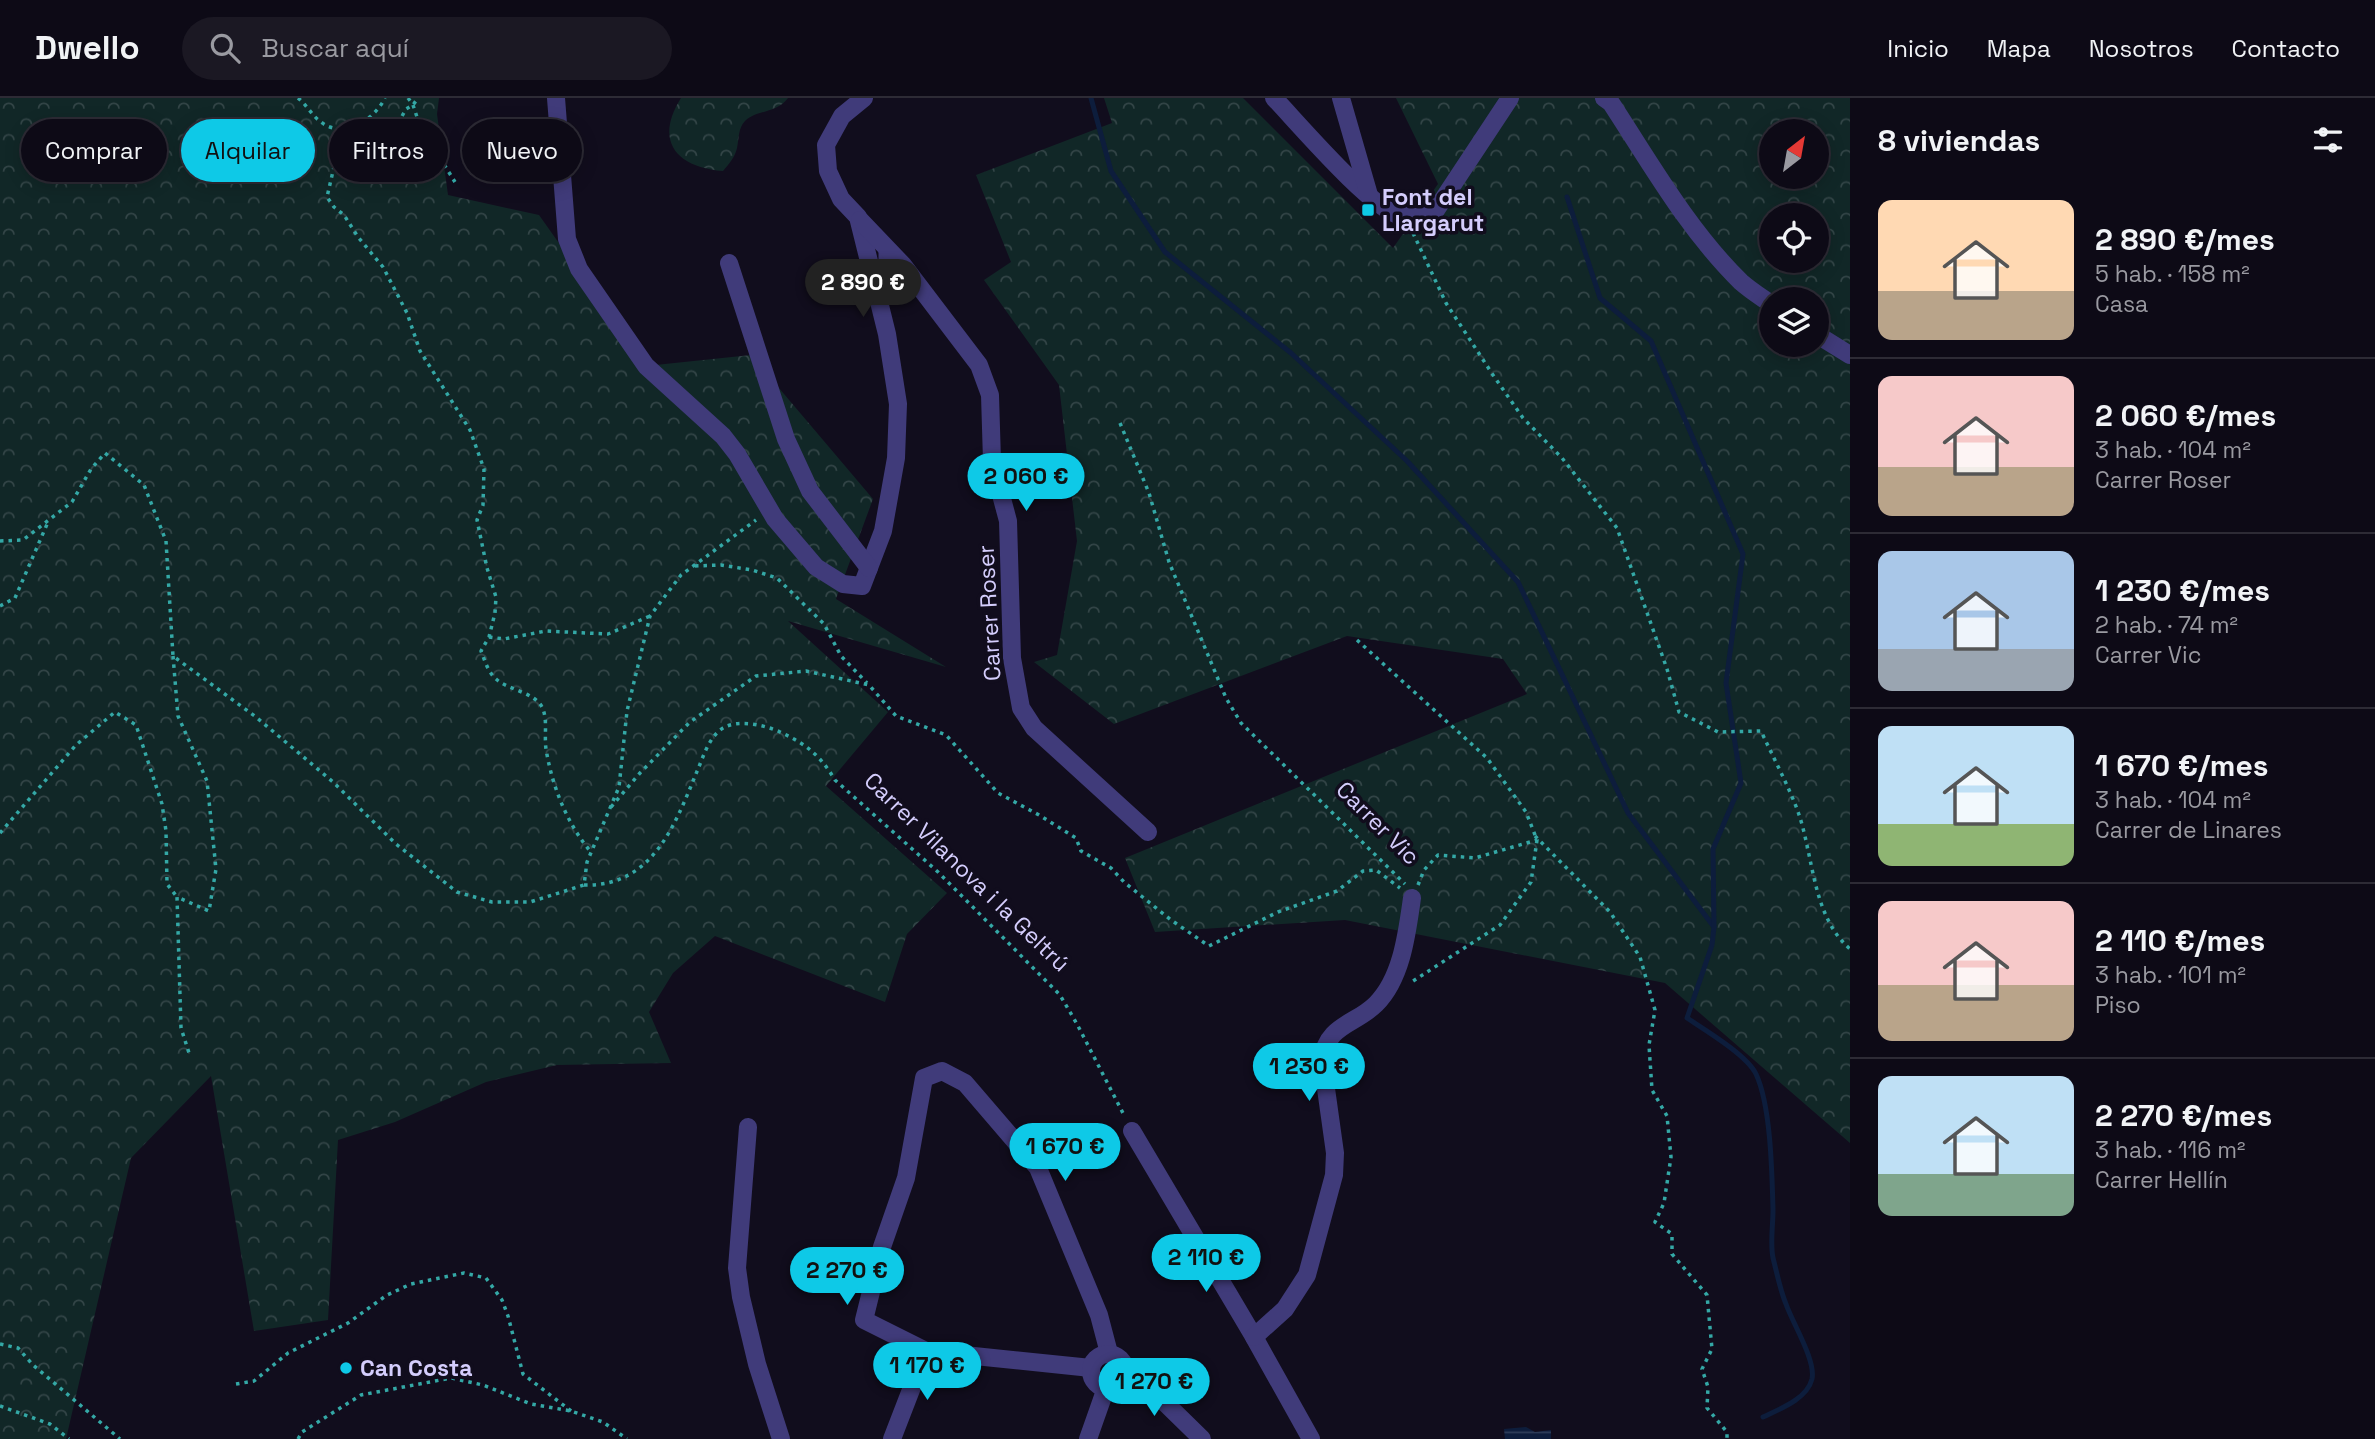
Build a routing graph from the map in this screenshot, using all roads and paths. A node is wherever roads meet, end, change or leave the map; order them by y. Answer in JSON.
{"nodes":[{"id":1,"x":298,"y":98,"type":"edge"},
{"id":2,"x":385,"y":98,"type":"edge"},
{"id":3,"x":408,"y":98,"type":"edge"},
{"id":4,"x":418,"y":98,"type":"edge"},
{"id":5,"x":556,"y":98,"type":"edge"},
{"id":6,"x":864,"y":98,"type":"edge"},
{"id":7,"x":1274,"y":98,"type":"edge"},
{"id":8,"x":1341,"y":98,"type":"edge"},
{"id":9,"x":1510,"y":98,"type":"edge"},
{"id":10,"x":1604,"y":98,"type":"edge"},
{"id":11,"x":413,"y":105,"type":"junction"},
{"id":12,"x":365,"y":119,"type":"edge"},
{"id":13,"x":400,"y":119,"type":"edge"},
{"id":14,"x":329,"y":126,"type":"edge"},
{"id":15,"x":330,"y":182,"type":"edge"},
{"id":16,"x":455,"y":182,"type":"dead end"},
{"id":17,"x":1370,"y":198,"type":"junction"},
{"id":18,"x":1404,"y":215,"type":"junction"},
{"id":19,"x":858,"y":217,"type":"junction"},
{"id":20,"x":883,"y":244,"type":"junction"},
{"id":21,"x":729,"y":263,"type":"dead end"},
{"id":22,"x":888,"y":275,"type":"dead end"},
{"id":23,"x":1759,"y":295,"type":"edge"},
{"id":24,"x":1829,"y":342,"type":"edge"},
{"id":25,"x":1850,"y":355,"type":"edge"},
{"id":26,"x":1120,"y":423,"type":"dead end"},
{"id":27,"x":770,"y":510,"type":"junction"},
{"id":28,"x":49,"y":519,"type":"junction"},
{"id":29,"x":0,"y":541,"type":"edge"},
{"id":30,"x":693,"y":566,"type":"junction"},
{"id":31,"x":869,"y":568,"type":"junction"},
{"id":32,"x":0,"y":606,"type":"edge"},
{"id":33,"x":650,"y":617,"type":"junction"},
{"id":34,"x":489,"y":637,"type":"junction"},
{"id":35,"x":1357,"y":640,"type":"dead end"},
{"id":36,"x":173,"y":656,"type":"junction"},
{"id":37,"x":869,"y":685,"type":"junction"},
{"id":38,"x":609,"y":810,"type":"junction"},
{"id":39,"x":1148,"y":832,"type":"dead end"},
{"id":40,"x":0,"y":833,"type":"edge"},
{"id":41,"x":1536,"y":838,"type":"junction"},
{"id":42,"x":591,"y":852,"type":"junction"},
{"id":43,"x":584,"y":885,"type":"junction"},
{"id":44,"x":177,"y":897,"type":"junction"},
{"id":45,"x":1412,"y":898,"type":"junction"},
{"id":46,"x":1850,"y":949,"type":"edge"},
{"id":47,"x":1410,"y":983,"type":"dead end"},
{"id":48,"x":190,"y":1056,"type":"dead end"},
{"id":49,"x":748,"y":1127,"type":"dead end"},
{"id":50,"x":1132,"y":1131,"type":"joint"},
{"id":51,"x":1254,"y":1337,"type":"junction"},
{"id":52,"x":0,"y":1344,"type":"edge"},
{"id":53,"x":926,"y":1351,"type":"junction"},
{"id":54,"x":1109,"y":1353,"type":"junction"},
{"id":55,"x":1091,"y":1368,"type":"junction"},
{"id":56,"x":1126,"y":1374,"type":"junction"},
{"id":57,"x":236,"y":1384,"type":"dead end"},
{"id":58,"x":1106,"y":1388,"type":"junction"},
{"id":59,"x":0,"y":1406,"type":"edge"},
{"id":60,"x":571,"y":1411,"type":"junction"},
{"id":61,"x":69,"y":1439,"type":"edge"},
{"id":62,"x":120,"y":1439,"type":"edge"},
{"id":63,"x":298,"y":1439,"type":"edge"},
{"id":64,"x":626,"y":1439,"type":"edge"},
{"id":65,"x":781,"y":1439,"type":"edge"},
{"id":66,"x":892,"y":1439,"type":"edge"},
{"id":67,"x":1088,"y":1439,"type":"edge"},
{"id":68,"x":1202,"y":1439,"type":"edge"},
{"id":69,"x":1311,"y":1439,"type":"edge"},
{"id":70,"x":1727,"y":1439,"type":"edge"}],
"edges":[{"from":1,"to":14,"type":"path"},
{"from":2,"to":12,"type":"path"},
{"from":3,"to":11,"type":"path"},
{"from":4,"to":11,"type":"path"},
{"from":5,"to":27,"type":"street"},
{"from":6,"to":19,"type":"street","name":"Carrer Roser"},
{"from":7,"to":17,"type":"street"},
{"from":8,"to":17,"type":"street"},
{"from":9,"to":18,"type":"street"},
{"from":10,"to":23,"type":"street"},
{"from":11,"to":13,"type":"path"},
{"from":11,"to":16,"type":"path"},
{"from":15,"to":34,"type":"path"},
{"from":17,"to":18,"type":"street"},
{"from":18,"to":46,"type":"path"},
{"from":19,"to":20,"type":"street","name":"Carrer Roser"},
{"from":19,"to":31,"type":"street"},
{"from":20,"to":22,"type":"lane"},
{"from":20,"to":39,"type":"street","name":"Carrer Roser"},
{"from":21,"to":31,"type":"street"},
{"from":24,"to":25,"type":"street"},
{"from":26,"to":45,"type":"path","name":"Carrer Vic"},
{"from":27,"to":30,"type":"path"},
{"from":27,"to":31,"type":"street"},
{"from":28,"to":29,"type":"path"},
{"from":28,"to":32,"type":"path"},
{"from":28,"to":36,"type":"path"},
{"from":30,"to":33,"type":"path"},
{"from":30,"to":37,"type":"path"},
{"from":33,"to":34,"type":"path"},
{"from":33,"to":38,"type":"path"},
{"from":34,"to":42,"type":"path"},
{"from":35,"to":41,"type":"path"},
{"from":36,"to":43,"type":"path","name":"Carrer Vilanova i la Geltrú"},
{"from":36,"to":44,"type":"path"},
{"from":37,"to":38,"type":"path"},
{"from":37,"to":45,"type":"path"},
{"from":38,"to":42,"type":"path"},
{"from":40,"to":44,"type":"path"},
{"from":41,"to":45,"type":"path"},
{"from":41,"to":47,"type":"path"},
{"from":41,"to":70,"type":"path"},
{"from":42,"to":43,"type":"path"},
{"from":43,"to":50,"type":"path","name":"Carrer Vilanova i la Geltrú"},
{"from":44,"to":48,"type":"path"},
{"from":45,"to":51,"type":"street","name":"Carrer Vic"},
{"from":49,"to":65,"type":"street"},
{"from":50,"to":51,"type":"street"},
{"from":51,"to":69,"type":"street"},
{"from":52,"to":62,"type":"path"},
{"from":53,"to":54,"type":"street"},
{"from":53,"to":55,"type":"street"},
{"from":53,"to":66,"type":"street"},
{"from":54,"to":55,"type":"street"},
{"from":54,"to":56,"type":"street"},
{"from":55,"to":58,"type":"street"},
{"from":56,"to":58,"type":"street"},
{"from":56,"to":68,"type":"street"},
{"from":57,"to":60,"type":"path"},
{"from":58,"to":67,"type":"street"},
{"from":59,"to":61,"type":"path"},
{"from":60,"to":63,"type":"path"},
{"from":60,"to":64,"type":"path"}]}
